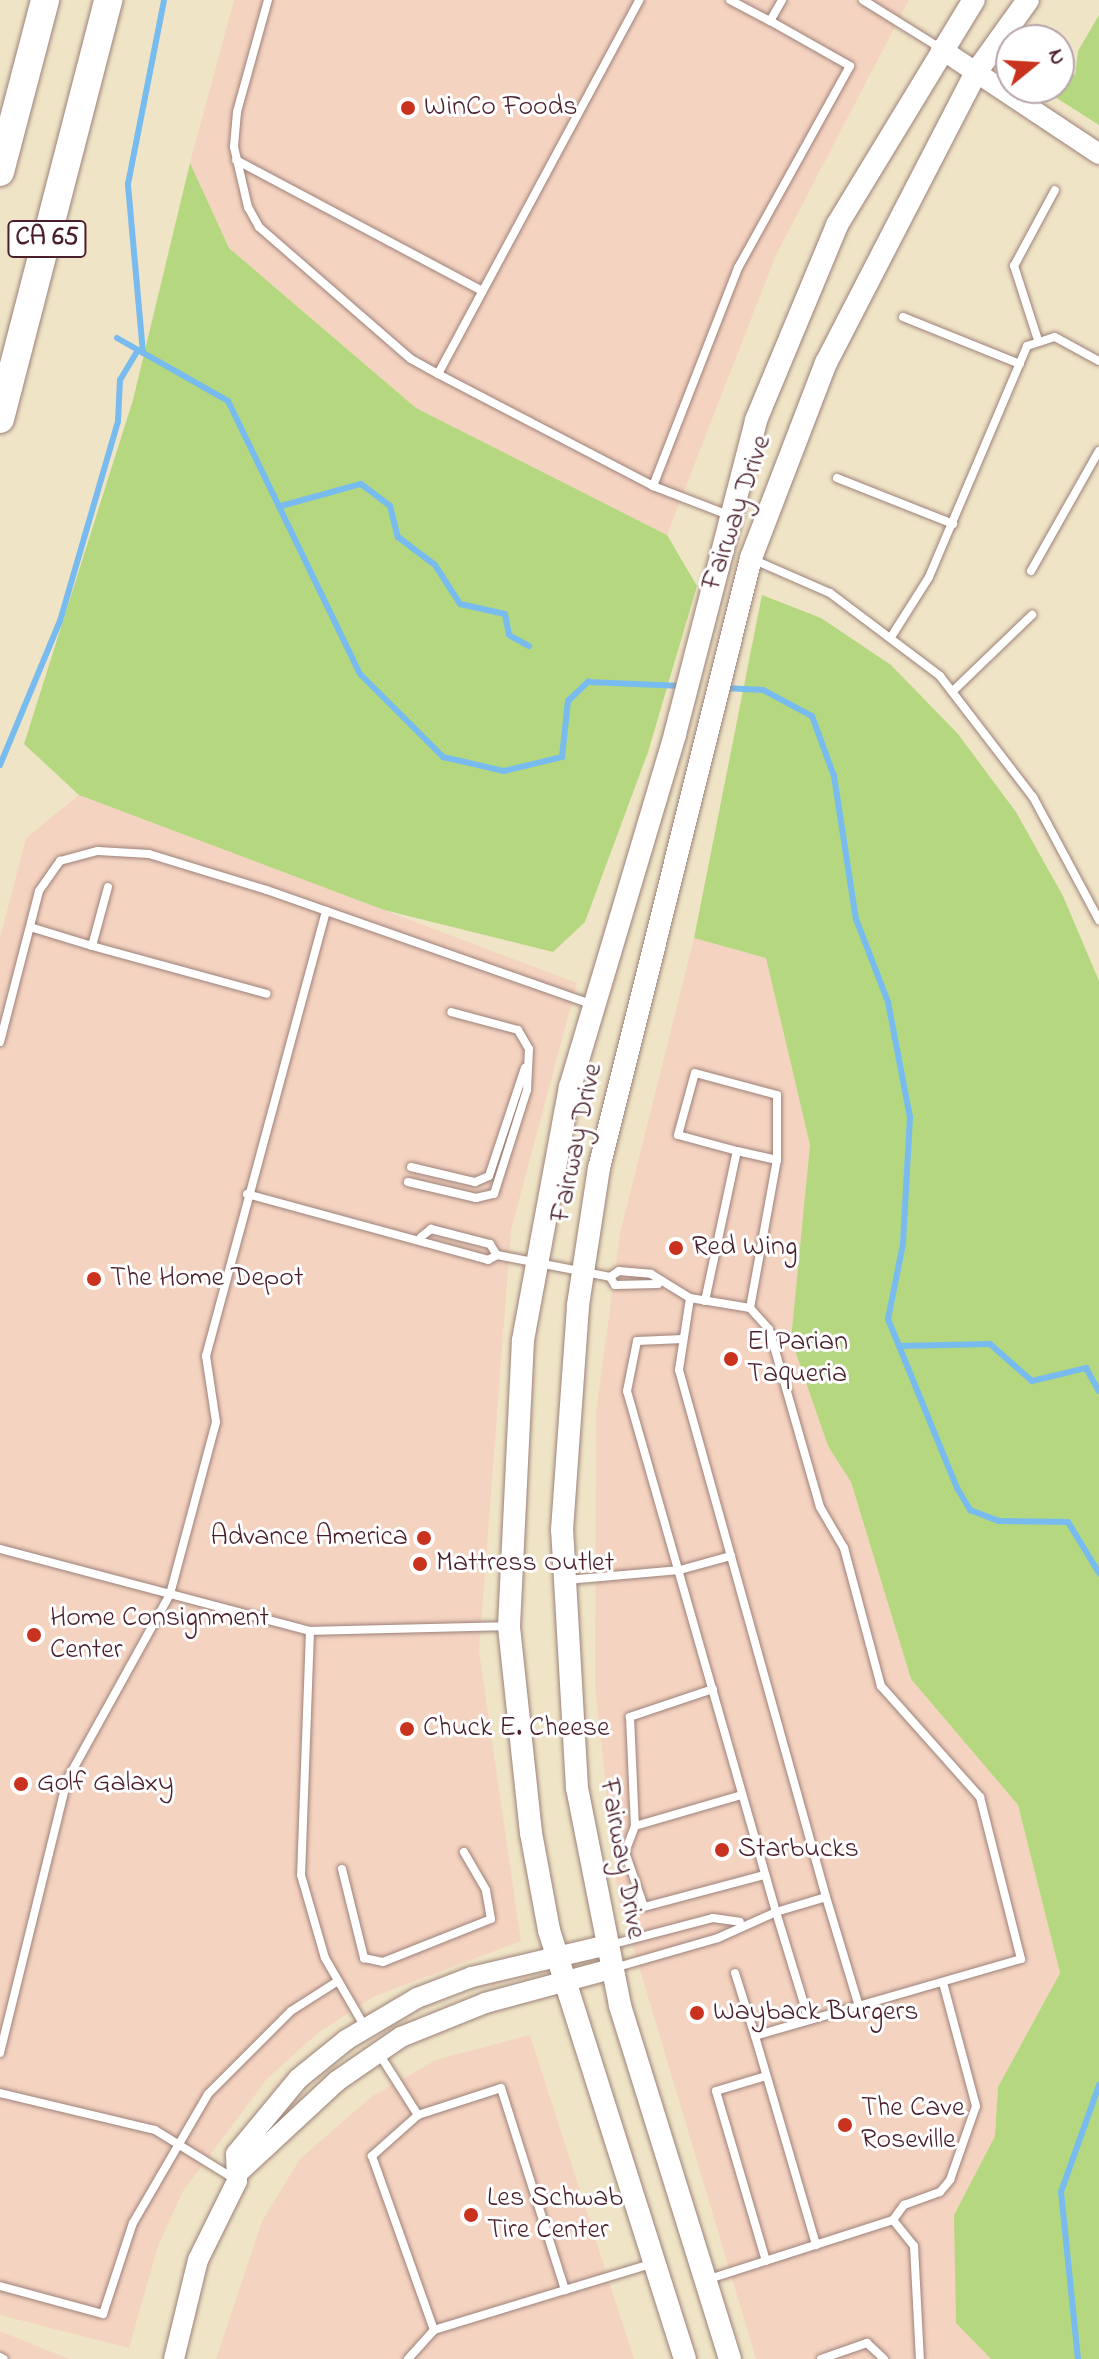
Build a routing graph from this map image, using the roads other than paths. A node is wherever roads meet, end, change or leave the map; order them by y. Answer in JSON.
{"nodes":[{"id":1,"x":43,"y":0,"type":"edge"},
{"id":2,"x":108,"y":0,"type":"edge"},
{"id":3,"x":118,"y":0,"type":"edge"},
{"id":4,"x":268,"y":0,"type":"edge"},
{"id":5,"x":639,"y":0,"type":"edge"},
{"id":6,"x":730,"y":0,"type":"edge"},
{"id":7,"x":782,"y":0,"type":"edge"},
{"id":8,"x":863,"y":0,"type":"edge"},
{"id":9,"x":974,"y":0,"type":"edge"},
{"id":10,"x":1028,"y":0,"type":"edge"},
{"id":11,"x":770,"y":21,"type":"junction"},
{"id":12,"x":941,"y":49,"type":"junction"},
{"id":13,"x":93,"y":59,"type":"junction"},
{"id":14,"x":977,"y":71,"type":"junction"},
{"id":15,"x":1099,"y":154,"type":"edge"},
{"id":16,"x":236,"y":160,"type":"junction"},
{"id":17,"x":0,"y":172,"type":"edge"},
{"id":18,"x":1055,"y":190,"type":"dead end"},
{"id":19,"x":482,"y":291,"type":"junction"},
{"id":20,"x":903,"y":317,"type":"dead end"},
{"id":21,"x":1037,"y":337,"type":"junction"},
{"id":22,"x":1099,"y":361,"type":"edge"},
{"id":23,"x":1020,"y":364,"type":"junction"},
{"id":24,"x":438,"y":374,"type":"junction"},
{"id":25,"x":0,"y":419,"type":"edge"},
{"id":26,"x":1099,"y":451,"type":"edge"},
{"id":27,"x":837,"y":478,"type":"dead end"},
{"id":28,"x":653,"y":486,"type":"junction"},
{"id":29,"x":729,"y":515,"type":"junction"},
{"id":30,"x":953,"y":524,"type":"junction"},
{"id":31,"x":751,"y":558,"type":"junction"},
{"id":32,"x":1031,"y":571,"type":"dead end"},
{"id":33,"x":1032,"y":615,"type":"dead end"},
{"id":34,"x":893,"y":634,"type":"junction"},
{"id":35,"x":953,"y":691,"type":"junction"},
{"id":36,"x":108,"y":887,"type":"dead end"},
{"id":37,"x":326,"y":911,"type":"junction"},
{"id":38,"x":1099,"y":920,"type":"edge"},
{"id":39,"x":30,"y":927,"type":"junction"},
{"id":40,"x":92,"y":946,"type":"junction"},
{"id":41,"x":267,"y":994,"type":"dead end"},
{"id":42,"x":595,"y":1005,"type":"junction"},
{"id":43,"x":451,"y":1012,"type":"dead end"},
{"id":44,"x":0,"y":1042,"type":"edge"},
{"id":45,"x":526,"y":1066,"type":"junction"},
{"id":46,"x":737,"y":1151,"type":"junction"},
{"id":47,"x":777,"y":1160,"type":"junction"},
{"id":48,"x":411,"y":1167,"type":"dead end"},
{"id":49,"x":408,"y":1182,"type":"dead end"},
{"id":50,"x":247,"y":1194,"type":"junction"},
{"id":51,"x":421,"y":1237,"type":"junction"},
{"id":52,"x":497,"y":1255,"type":"junction"},
{"id":53,"x":534,"y":1266,"type":"junction"},
{"id":54,"x":582,"y":1274,"type":"junction"},
{"id":55,"x":610,"y":1277,"type":"junction"},
{"id":56,"x":658,"y":1284,"type":"junction"},
{"id":57,"x":690,"y":1298,"type":"junction"},
{"id":58,"x":705,"y":1301,"type":"junction"},
{"id":59,"x":750,"y":1308,"type":"junction"},
{"id":60,"x":683,"y":1339,"type":"junction"},
{"id":61,"x":0,"y":1549,"type":"edge"},
{"id":62,"x":731,"y":1556,"type":"junction"},
{"id":63,"x":680,"y":1570,"type":"junction"},
{"id":64,"x":562,"y":1581,"type":"junction"},
{"id":65,"x":170,"y":1594,"type":"junction"},
{"id":66,"x":509,"y":1626,"type":"junction"},
{"id":67,"x":310,"y":1631,"type":"junction"},
{"id":68,"x":713,"y":1689,"type":"junction"},
{"id":69,"x":742,"y":1795,"type":"junction"},
{"id":70,"x":635,"y":1826,"type":"junction"},
{"id":71,"x":464,"y":1852,"type":"dead end"},
{"id":72,"x":342,"y":1869,"type":"dead end"},
{"id":73,"x":764,"y":1875,"type":"junction"},
{"id":74,"x":826,"y":1897,"type":"junction"},
{"id":75,"x":776,"y":1912,"type":"junction"},
{"id":76,"x":741,"y":1922,"type":"junction"},
{"id":77,"x":607,"y":1945,"type":"junction"},
{"id":78,"x":557,"y":1953,"type":"junction"},
{"id":79,"x":611,"y":1969,"type":"junction"},
{"id":80,"x":735,"y":1973,"type":"dead end"},
{"id":81,"x":338,"y":1981,"type":"junction"},
{"id":82,"x":566,"y":1981,"type":"junction"},
{"id":83,"x":943,"y":1983,"type":"junction"},
{"id":84,"x":859,"y":2006,"type":"junction"},
{"id":85,"x":809,"y":2020,"type":"junction"},
{"id":86,"x":366,"y":2028,"type":"junction"},
{"id":87,"x":755,"y":2036,"type":"junction"},
{"id":88,"x":378,"y":2051,"type":"junction"},
{"id":89,"x":0,"y":2053,"type":"edge"},
{"id":90,"x":766,"y":2076,"type":"junction"},
{"id":91,"x":0,"y":2093,"type":"edge"},
{"id":92,"x":418,"y":2115,"type":"junction"},
{"id":93,"x":178,"y":2140,"type":"junction"},
{"id":94,"x":238,"y":2177,"type":"junction"},
{"id":95,"x":893,"y":2220,"type":"junction"},
{"id":96,"x":816,"y":2245,"type":"junction"},
{"id":97,"x":766,"y":2261,"type":"junction"},
{"id":98,"x":654,"y":2263,"type":"junction"},
{"id":99,"x":705,"y":2280,"type":"junction"},
{"id":100,"x":0,"y":2286,"type":"edge"},
{"id":101,"x":565,"y":2290,"type":"junction"},
{"id":102,"x":434,"y":2330,"type":"junction"},
{"id":103,"x":174,"y":2359,"type":"edge"},
{"id":104,"x":408,"y":2359,"type":"edge"},
{"id":105,"x":685,"y":2359,"type":"edge"},
{"id":106,"x":730,"y":2359,"type":"edge"},
{"id":107,"x":824,"y":2359,"type":"edge"},
{"id":108,"x":884,"y":2359,"type":"edge"},
{"id":109,"x":920,"y":2359,"type":"edge"}],
"edges":[{"from":1,"to":17,"type":"highway"},
{"from":2,"to":13,"type":"highway","number":"CA 65"},
{"from":3,"to":13,"type":"highway"},
{"from":4,"to":16,"type":"lane"},
{"from":5,"to":19,"type":"lane"},
{"from":6,"to":11,"type":"lane"},
{"from":7,"to":11,"type":"lane"},
{"from":8,"to":12,"type":"lane"},
{"from":9,"to":12,"type":"main road","name":"Fairway Drive"},
{"from":10,"to":14,"type":"main road","name":"Fairway Drive"},
{"from":11,"to":28,"type":"lane"},
{"from":12,"to":14,"type":"street"},
{"from":12,"to":29,"type":"main road","name":"Fairway Drive"},
{"from":13,"to":25,"type":"highway","number":"CA 65"},
{"from":14,"to":15,"type":"street"},
{"from":14,"to":31,"type":"main road","name":"Fairway Drive"},
{"from":16,"to":19,"type":"lane"},
{"from":16,"to":24,"type":"lane"},
{"from":18,"to":21,"type":"lane"},
{"from":19,"to":24,"type":"lane"},
{"from":20,"to":23,"type":"lane"},
{"from":21,"to":22,"type":"lane"},
{"from":21,"to":23,"type":"lane"},
{"from":23,"to":30,"type":"lane"},
{"from":24,"to":28,"type":"lane"},
{"from":26,"to":32,"type":"lane"},
{"from":27,"to":30,"type":"lane"},
{"from":28,"to":29,"type":"lane"},
{"from":29,"to":42,"type":"main road","name":"Fairway Drive"},
{"from":30,"to":34,"type":"lane"},
{"from":31,"to":34,"type":"lane"},
{"from":31,"to":54,"type":"main road","name":"Fairway Drive"},
{"from":33,"to":35,"type":"lane"},
{"from":34,"to":35,"type":"lane"},
{"from":35,"to":38,"type":"lane"},
{"from":36,"to":40,"type":"lane"},
{"from":37,"to":39,"type":"lane"},
{"from":37,"to":42,"type":"lane"},
{"from":37,"to":50,"type":"lane"},
{"from":39,"to":40,"type":"lane"},
{"from":39,"to":44,"type":"lane"},
{"from":40,"to":41,"type":"lane"},
{"from":42,"to":53,"type":"main road","name":"Fairway Drive"},
{"from":43,"to":45,"type":"lane"},
{"from":45,"to":48,"type":"lane"},
{"from":45,"to":49,"type":"lane"},
{"from":46,"to":47,"type":"lane"},
{"from":46,"to":47,"type":"lane"},
{"from":46,"to":58,"type":"lane"},
{"from":47,"to":59,"type":"lane"},
{"from":50,"to":51,"type":"lane"},
{"from":50,"to":65,"type":"lane"},
{"from":51,"to":52,"type":"lane"},
{"from":51,"to":52,"type":"lane"},
{"from":52,"to":53,"type":"lane"},
{"from":53,"to":54,"type":"lane"},
{"from":53,"to":66,"type":"main road","name":"Fairway Drive"},
{"from":54,"to":55,"type":"lane"},
{"from":54,"to":64,"type":"main road","name":"Fairway Drive"},
{"from":55,"to":56,"type":"lane"},
{"from":55,"to":56,"type":"lane"},
{"from":56,"to":57,"type":"lane"},
{"from":57,"to":58,"type":"lane"},
{"from":57,"to":60,"type":"lane"},
{"from":58,"to":59,"type":"lane"},
{"from":59,"to":83,"type":"lane"},
{"from":60,"to":62,"type":"lane"},
{"from":60,"to":63,"type":"lane"},
{"from":61,"to":65,"type":"lane"},
{"from":62,"to":63,"type":"lane"},
{"from":62,"to":74,"type":"lane"},
{"from":63,"to":64,"type":"lane"},
{"from":63,"to":68,"type":"lane"},
{"from":64,"to":77,"type":"main road","name":"Fairway Drive"},
{"from":65,"to":67,"type":"lane"},
{"from":65,"to":89,"type":"lane"},
{"from":66,"to":67,"type":"lane"},
{"from":66,"to":78,"type":"main road","name":"Fairway Drive"},
{"from":67,"to":81,"type":"lane"},
{"from":68,"to":69,"type":"lane"},
{"from":68,"to":70,"type":"lane"},
{"from":69,"to":70,"type":"lane"},
{"from":69,"to":73,"type":"lane"},
{"from":70,"to":73,"type":"lane"},
{"from":71,"to":72,"type":"lane"},
{"from":73,"to":75,"type":"lane"},
{"from":74,"to":75,"type":"lane"},
{"from":74,"to":84,"type":"lane"},
{"from":75,"to":76,"type":"lane"},
{"from":75,"to":85,"type":"lane"},
{"from":76,"to":77,"type":"lane"},
{"from":76,"to":79,"type":"lane"},
{"from":77,"to":78,"type":"street"},
{"from":77,"to":79,"type":"main road","name":"Fairway Drive"},
{"from":78,"to":82,"type":"main road","name":"Fairway Drive"},
{"from":78,"to":86,"type":"street"},
{"from":79,"to":82,"type":"street"},
{"from":79,"to":99,"type":"main road","name":"Fairway Drive"},
{"from":80,"to":87,"type":"lane"},
{"from":81,"to":86,"type":"lane"},
{"from":81,"to":93,"type":"lane"},
{"from":82,"to":88,"type":"street"},
{"from":82,"to":98,"type":"main road","name":"Fairway Drive"},
{"from":83,"to":84,"type":"lane"},
{"from":83,"to":95,"type":"lane"},
{"from":84,"to":85,"type":"lane"},
{"from":85,"to":87,"type":"lane"},
{"from":86,"to":94,"type":"street"},
{"from":87,"to":90,"type":"lane"},
{"from":88,"to":92,"type":"lane"},
{"from":88,"to":94,"type":"street"},
{"from":90,"to":96,"type":"lane"},
{"from":90,"to":97,"type":"lane"},
{"from":91,"to":93,"type":"lane"},
{"from":92,"to":101,"type":"lane"},
{"from":92,"to":102,"type":"lane"},
{"from":93,"to":94,"type":"lane"},
{"from":93,"to":100,"type":"lane"},
{"from":94,"to":103,"type":"street"},
{"from":95,"to":96,"type":"lane"},
{"from":95,"to":109,"type":"lane"},
{"from":96,"to":97,"type":"lane"},
{"from":97,"to":99,"type":"lane"},
{"from":98,"to":101,"type":"lane"},
{"from":98,"to":105,"type":"main road","name":"Fairway Drive"},
{"from":99,"to":106,"type":"main road","name":"Fairway Drive"},
{"from":101,"to":102,"type":"lane"},
{"from":102,"to":104,"type":"lane"},
{"from":107,"to":108,"type":"lane"}]}
